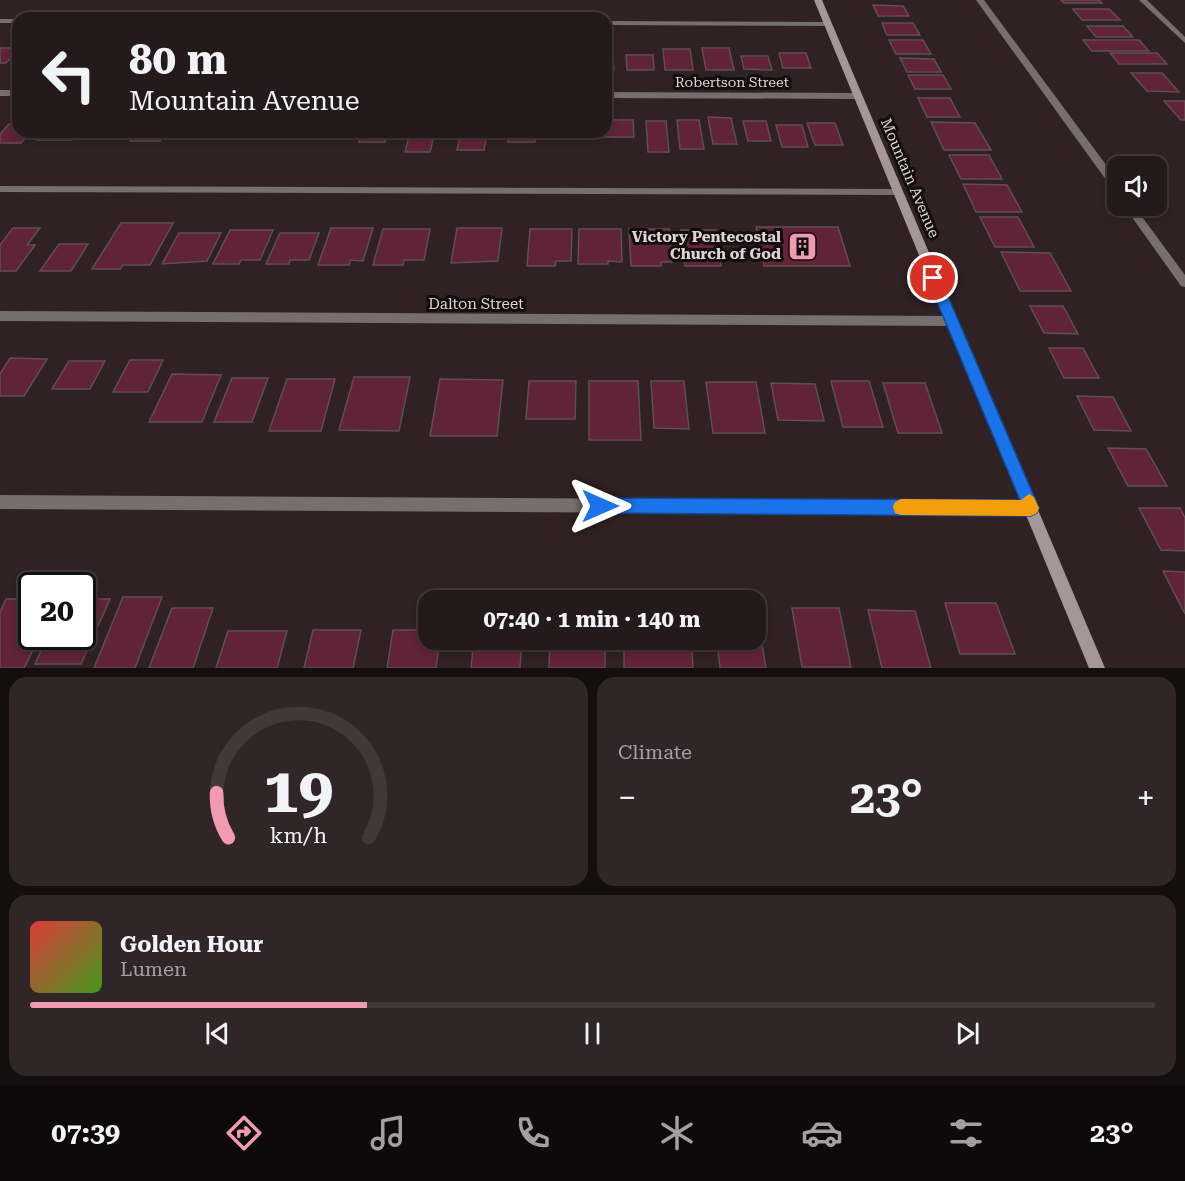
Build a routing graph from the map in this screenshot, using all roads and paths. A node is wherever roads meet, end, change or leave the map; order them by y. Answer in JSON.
{"nodes":[{"id":1,"x":818,"y":0,"type":"edge"},
{"id":2,"x":980,"y":0,"type":"edge"},
{"id":3,"x":1143,"y":0,"type":"edge"},
{"id":4,"x":612,"y":23,"type":"edge"},
{"id":5,"x":828,"y":24,"type":"junction"},
{"id":6,"x":1185,"y":41,"type":"edge"},
{"id":7,"x":612,"y":95,"type":"edge"},
{"id":8,"x":858,"y":96,"type":"junction"},
{"id":9,"x":1107,"y":174,"type":"edge"},
{"id":10,"x":0,"y":189,"type":"edge"},
{"id":11,"x":897,"y":192,"type":"junction"},
{"id":12,"x":1136,"y":216,"type":"edge"},
{"id":13,"x":1185,"y":283,"type":"edge"},
{"id":14,"x":0,"y":316,"type":"edge"},
{"id":15,"x":951,"y":321,"type":"junction"},
{"id":16,"x":0,"y":502,"type":"edge"},
{"id":17,"x":1031,"y":508,"type":"junction"},
{"id":18,"x":1097,"y":668,"type":"edge"}],
"edges":[{"from":1,"to":5,"type":"main road","name":"Mountain Avenue"},
{"from":2,"to":9,"type":"street"},
{"from":3,"to":6,"type":"street"},
{"from":4,"to":5,"type":"street"},
{"from":5,"to":8,"type":"main road","name":"Mountain Avenue"},
{"from":7,"to":8,"type":"street","name":"Robertson Street"},
{"from":8,"to":11,"type":"main road","name":"Mountain Avenue"},
{"from":10,"to":11,"type":"street"},
{"from":11,"to":15,"type":"main road","name":"Mountain Avenue"},
{"from":12,"to":13,"type":"street"},
{"from":14,"to":15,"type":"street","name":"Dalton Street"},
{"from":15,"to":17,"type":"main road","name":"Mountain Avenue"},
{"from":16,"to":17,"type":"street"},
{"from":17,"to":18,"type":"main road","name":"Mountain Avenue"}]}
